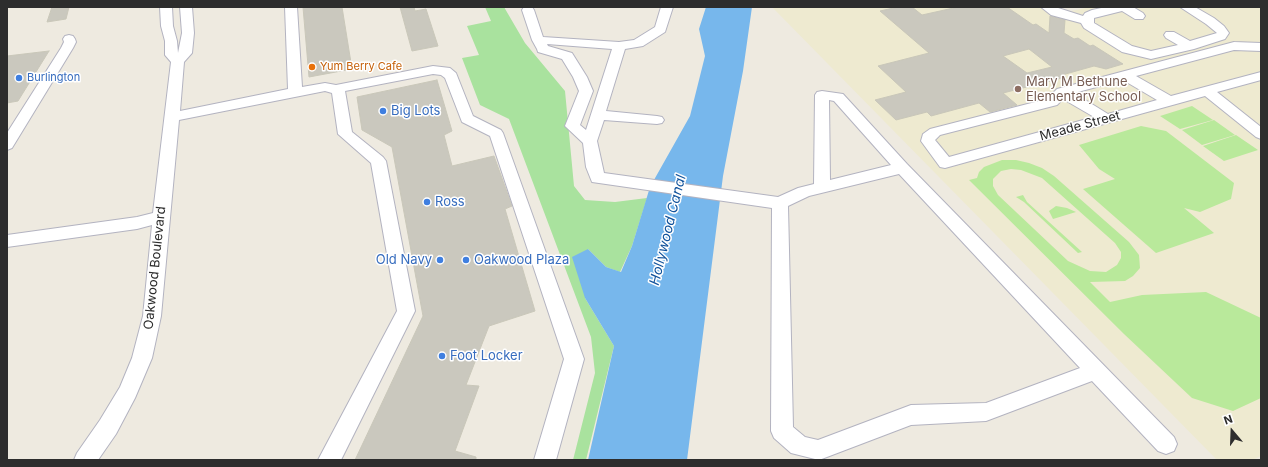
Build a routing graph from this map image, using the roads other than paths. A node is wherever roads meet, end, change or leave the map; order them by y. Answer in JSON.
{"nodes":[{"id":1,"x":166,"y":7,"type":"edge"},
{"id":2,"x":186,"y":7,"type":"edge"},
{"id":3,"x":291,"y":7,"type":"edge"},
{"id":4,"x":667,"y":7,"type":"edge"},
{"id":5,"x":1047,"y":7,"type":"edge"},
{"id":6,"x":1123,"y":7,"type":"edge"},
{"id":7,"x":1186,"y":7,"type":"edge"},
{"id":8,"x":527,"y":8,"type":"edge"},
{"id":9,"x":1139,"y":16,"type":"dead end"},
{"id":10,"x":1087,"y":20,"type":"junction"},
{"id":11,"x":1170,"y":35,"type":"dead end"},
{"id":12,"x":69,"y":39,"type":"dead end"},
{"id":13,"x":538,"y":40,"type":"junction"},
{"id":14,"x":619,"y":46,"type":"junction"},
{"id":15,"x":1189,"y":46,"type":"junction"},
{"id":16,"x":1261,"y":47,"type":"edge"},
{"id":17,"x":178,"y":61,"type":"junction"},
{"id":18,"x":1120,"y":76,"type":"junction"},
{"id":19,"x":1261,"y":76,"type":"edge"},
{"id":20,"x":336,"y":89,"type":"junction"},
{"id":21,"x":1207,"y":91,"type":"junction"},
{"id":22,"x":295,"y":92,"type":"junction"},
{"id":23,"x":1060,"y":96,"type":"junction"},
{"id":24,"x":1163,"y":103,"type":"junction"},
{"id":25,"x":598,"y":115,"type":"junction"},
{"id":26,"x":172,"y":117,"type":"junction"},
{"id":27,"x":657,"y":120,"type":"dead end"},
{"id":28,"x":1098,"y":120,"type":"junction"},
{"id":29,"x":1261,"y":134,"type":"edge"},
{"id":30,"x":590,"y":141,"type":"junction"},
{"id":31,"x":7,"y":145,"type":"edge"},
{"id":32,"x":902,"y":168,"type":"junction"},
{"id":33,"x":822,"y":187,"type":"junction"},
{"id":34,"x":780,"y":203,"type":"junction"},
{"id":35,"x":161,"y":217,"type":"junction"},
{"id":36,"x":7,"y":241,"type":"edge"},
{"id":37,"x":1095,"y":371,"type":"junction"},
{"id":38,"x":1166,"y":444,"type":"dead end"},
{"id":39,"x":85,"y":460,"type":"edge"},
{"id":40,"x":329,"y":460,"type":"edge"},
{"id":41,"x":545,"y":460,"type":"edge"}],
"edges":[{"from":1,"to":17,"type":"street","name":"Oakwood Boulevard"},
{"from":2,"to":17,"type":"street","name":"Oakwood Boulevard"},
{"from":3,"to":22,"type":"street"},
{"from":4,"to":14,"type":"street"},
{"from":5,"to":10,"type":"street"},
{"from":6,"to":9,"type":"street"},
{"from":6,"to":10,"type":"street"},
{"from":7,"to":15,"type":"street"},
{"from":8,"to":13,"type":"street"},
{"from":10,"to":15,"type":"street"},
{"from":11,"to":15,"type":"street"},
{"from":12,"to":31,"type":"street"},
{"from":13,"to":14,"type":"street"},
{"from":13,"to":30,"type":"street"},
{"from":14,"to":25,"type":"street"},
{"from":16,"to":18,"type":"street"},
{"from":17,"to":26,"type":"street","name":"Oakwood Boulevard"},
{"from":18,"to":23,"type":"street"},
{"from":18,"to":24,"type":"street"},
{"from":19,"to":21,"type":"street","name":"Meade Street"},
{"from":20,"to":22,"type":"street"},
{"from":20,"to":40,"type":"street"},
{"from":20,"to":41,"type":"street"},
{"from":21,"to":24,"type":"street","name":"Meade Street"},
{"from":21,"to":29,"type":"street"},
{"from":22,"to":26,"type":"street"},
{"from":23,"to":28,"type":"street"},
{"from":23,"to":28,"type":"street","name":"Meade Street"},
{"from":24,"to":28,"type":"street","name":"Meade Street"},
{"from":25,"to":27,"type":"street"},
{"from":25,"to":30,"type":"street"},
{"from":26,"to":35,"type":"street","name":"Oakwood Boulevard"},
{"from":30,"to":34,"type":"street"},
{"from":32,"to":33,"type":"street"},
{"from":32,"to":33,"type":"street"},
{"from":32,"to":37,"type":"street"},
{"from":33,"to":34,"type":"street"},
{"from":34,"to":37,"type":"street"},
{"from":35,"to":36,"type":"street"},
{"from":35,"to":39,"type":"street","name":"Oakwood Boulevard"},
{"from":37,"to":38,"type":"street"}]}
